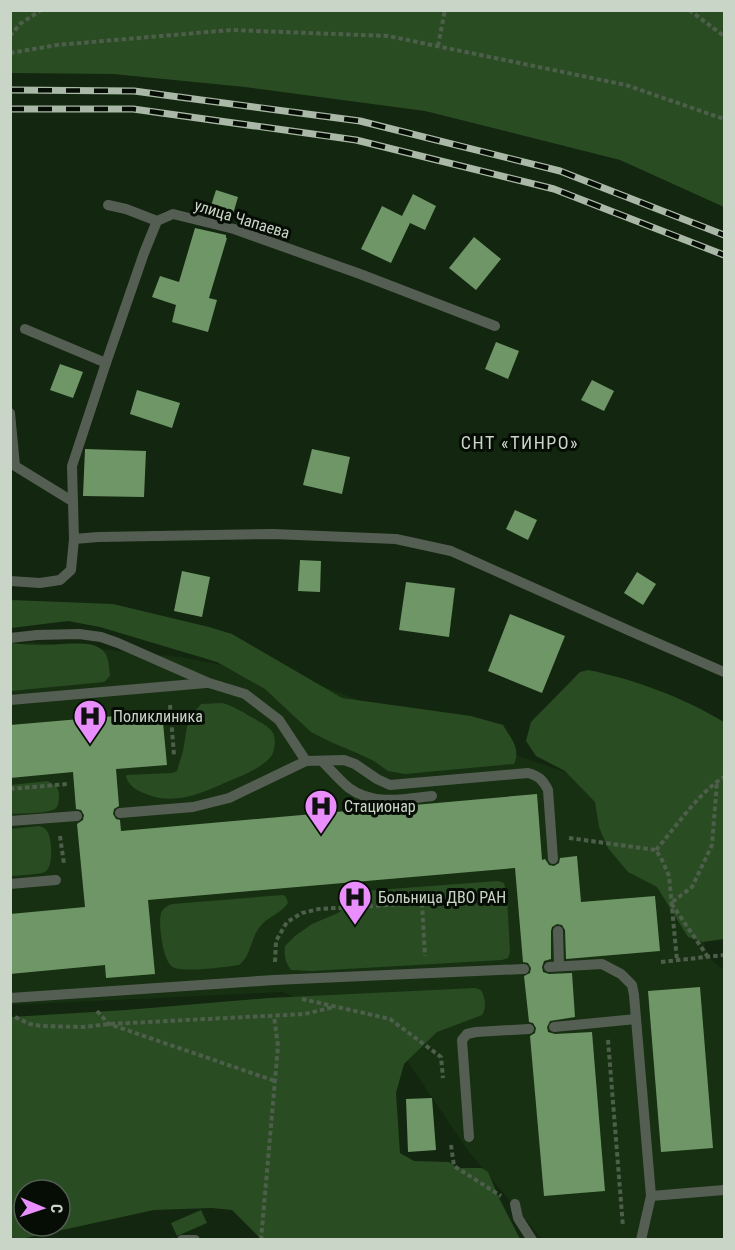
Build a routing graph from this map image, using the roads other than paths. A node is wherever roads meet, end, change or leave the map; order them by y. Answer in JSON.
{"nodes":[{"id":1,"x":108,"y":205,"type":"dead end"},
{"id":2,"x":157,"y":221,"type":"junction"},
{"id":3,"x":495,"y":326,"type":"dead end"},
{"id":4,"x":26,"y":329,"type":"dead end"},
{"id":5,"x":106,"y":363,"type":"junction"},
{"id":6,"x":10,"y":413,"type":"edge"},
{"id":7,"x":72,"y":501,"type":"junction"},
{"id":8,"x":74,"y":539,"type":"junction"},
{"id":9,"x":10,"y":581,"type":"edge"},
{"id":10,"x":10,"y":638,"type":"edge"},
{"id":11,"x":724,"y":672,"type":"edge"},
{"id":12,"x":209,"y":683,"type":"junction"},
{"id":13,"x":10,"y":700,"type":"edge"},
{"id":14,"x":306,"y":761,"type":"junction"},
{"id":15,"x":322,"y":761,"type":"junction"},
{"id":16,"x":432,"y":796,"type":"dead end"},
{"id":17,"x":120,"y":813,"type":"dead end"},
{"id":18,"x":77,"y":816,"type":"dead end"},
{"id":19,"x":10,"y":821,"type":"edge"},
{"id":20,"x":553,"y":858,"type":"dead end"},
{"id":21,"x":56,"y":880,"type":"road end"},
{"id":22,"x":10,"y":884,"type":"edge"},
{"id":23,"x":558,"y":932,"type":"dead end"},
{"id":24,"x":524,"y":969,"type":"dead end"},
{"id":25,"x":10,"y":998,"type":"edge"},
{"id":26,"x":636,"y":1019,"type":"junction"},
{"id":27,"x":554,"y":1027,"type":"dead end"},
{"id":28,"x":529,"y":1029,"type":"dead end"},
{"id":29,"x":469,"y":1137,"type":"dead end"},
{"id":30,"x":724,"y":1190,"type":"edge"},
{"id":31,"x":651,"y":1196,"type":"junction"},
{"id":32,"x":515,"y":1204,"type":"road end"},
{"id":33,"x":182,"y":1239,"type":"edge"},
{"id":34,"x":195,"y":1239,"type":"edge"},
{"id":35,"x":532,"y":1239,"type":"edge"},
{"id":36,"x":641,"y":1239,"type":"edge"}],
"edges":[{"from":1,"to":2,"type":"lane"},
{"from":2,"to":3,"type":"lane","name":"улица Чапаева"},
{"from":2,"to":5,"type":"lane"},
{"from":4,"to":5,"type":"lane"},
{"from":5,"to":7,"type":"lane"},
{"from":6,"to":7,"type":"lane"},
{"from":7,"to":8,"type":"lane"},
{"from":8,"to":9,"type":"lane"},
{"from":8,"to":11,"type":"lane"},
{"from":10,"to":12,"type":"lane"},
{"from":12,"to":13,"type":"lane"},
{"from":12,"to":14,"type":"lane"},
{"from":14,"to":15,"type":"lane"},
{"from":14,"to":17,"type":"lane"},
{"from":15,"to":16,"type":"lane"},
{"from":15,"to":20,"type":"lane"},
{"from":18,"to":19,"type":"lane"},
{"from":21,"to":22,"type":"lane"},
{"from":23,"to":26,"type":"lane"},
{"from":24,"to":25,"type":"lane"},
{"from":26,"to":27,"type":"lane"},
{"from":26,"to":31,"type":"lane"},
{"from":28,"to":29,"type":"lane"},
{"from":30,"to":31,"type":"lane"},
{"from":31,"to":36,"type":"lane"},
{"from":32,"to":35,"type":"lane"},
{"from":33,"to":34,"type":"lane"}]}
